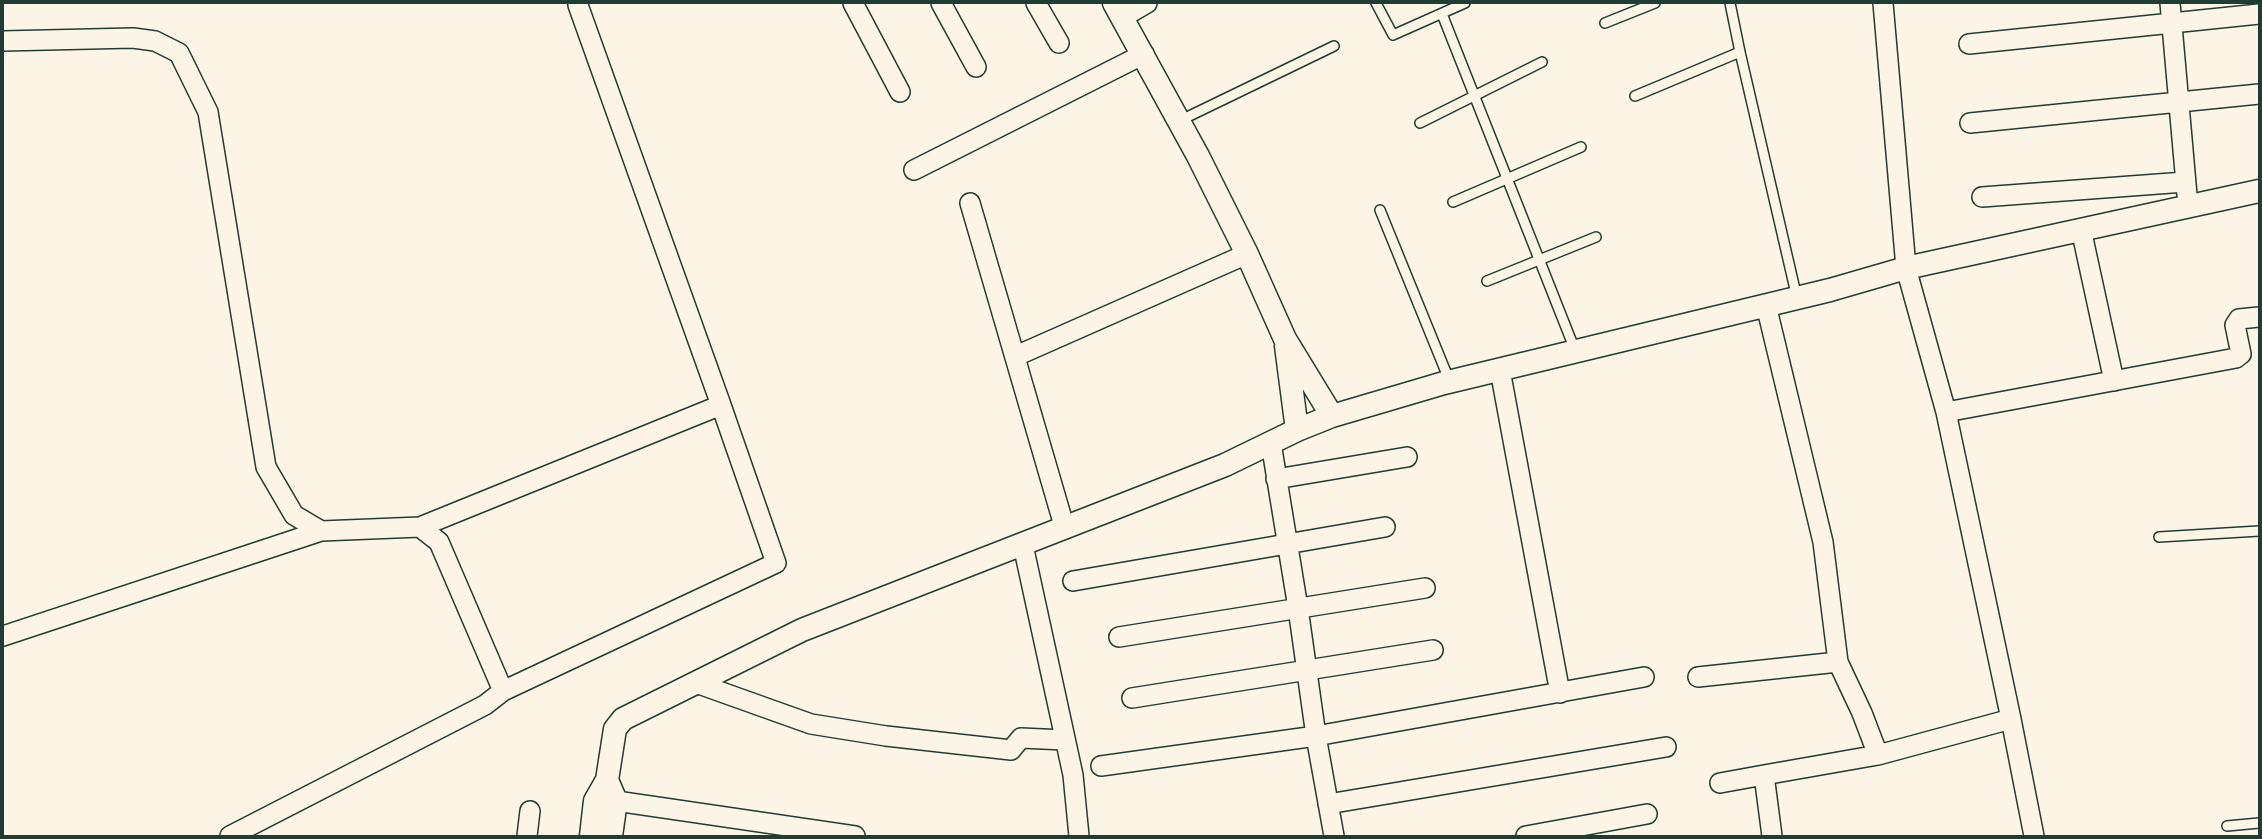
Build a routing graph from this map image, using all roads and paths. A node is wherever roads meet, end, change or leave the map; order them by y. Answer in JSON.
{"nodes":[{"id":1,"x":853,"y":3,"type":"edge"},
{"id":2,"x":941,"y":3,"type":"edge"},
{"id":3,"x":1036,"y":3,"type":"edge"},
{"id":4,"x":1147,"y":3,"type":"edge"},
{"id":5,"x":1376,"y":3,"type":"edge"},
{"id":6,"x":1465,"y":3,"type":"edge"},
{"id":7,"x":1655,"y":3,"type":"edge"},
{"id":8,"x":1730,"y":3,"type":"edge"},
{"id":9,"x":1883,"y":3,"type":"edge"},
{"id":10,"x":2170,"y":3,"type":"edge"},
{"id":11,"x":578,"y":5,"type":"dead end"},
{"id":12,"x":1118,"y":10,"type":"edge"},
{"id":13,"x":1442,"y":14,"type":"junction"},
{"id":14,"x":2259,"y":14,"type":"edge"},
{"id":15,"x":1605,"y":23,"type":"dead end"},
{"id":16,"x":2172,"y":24,"type":"junction"},
{"id":17,"x":3,"y":41,"type":"edge"},
{"id":18,"x":1059,"y":43,"type":"dead end"},
{"id":19,"x":1969,"y":44,"type":"dead end"},
{"id":20,"x":1334,"y":46,"type":"dead end"},
{"id":21,"x":1740,"y":52,"type":"junction"},
{"id":22,"x":1144,"y":54,"type":"junction"},
{"id":23,"x":1542,"y":62,"type":"dead end"},
{"id":24,"x":976,"y":67,"type":"dead end"},
{"id":25,"x":900,"y":92,"type":"dead end"},
{"id":26,"x":2259,"y":94,"type":"edge"},
{"id":27,"x":1475,"y":95,"type":"junction"},
{"id":28,"x":1635,"y":96,"type":"dead end"},
{"id":29,"x":2179,"y":101,"type":"junction"},
{"id":30,"x":1179,"y":121,"type":"junction"},
{"id":31,"x":1420,"y":123,"type":"dead end"},
{"id":32,"x":1970,"y":123,"type":"dead end"},
{"id":33,"x":1581,"y":147,"type":"dead end"},
{"id":34,"x":914,"y":170,"type":"dead end"},
{"id":35,"x":1508,"y":178,"type":"junction"},
{"id":36,"x":2185,"y":182,"type":"junction"},
{"id":37,"x":2259,"y":190,"type":"edge"},
{"id":38,"x":1982,"y":197,"type":"dead end"},
{"id":39,"x":1453,"y":202,"type":"dead end"},
{"id":40,"x":970,"y":203,"type":"dead end"},
{"id":41,"x":2188,"y":206,"type":"junction"},
{"id":42,"x":1380,"y":210,"type":"dead end"},
{"id":43,"x":2081,"y":229,"type":"junction"},
{"id":44,"x":1596,"y":237,"type":"dead end"},
{"id":45,"x":1247,"y":254,"type":"junction"},
{"id":46,"x":1540,"y":260,"type":"junction"},
{"id":47,"x":1906,"y":268,"type":"junction"},
{"id":48,"x":1487,"y":281,"type":"dead end"},
{"id":49,"x":1797,"y":298,"type":"junction"},
{"id":50,"x":1766,"y":305,"type":"junction"},
{"id":51,"x":2259,"y":317,"type":"edge"},
{"id":52,"x":1285,"y":339,"type":"junction"},
{"id":53,"x":1575,"y":350,"type":"junction"},
{"id":54,"x":1016,"y":356,"type":"junction"},
{"id":55,"x":1500,"y":370,"type":"junction"},
{"id":56,"x":2114,"y":381,"type":"junction"},
{"id":57,"x":1450,"y":382,"type":"junction"},
{"id":58,"x":721,"y":405,"type":"junction"},
{"id":59,"x":1946,"y":412,"type":"junction"},
{"id":60,"x":1332,"y":416,"type":"junction"},
{"id":61,"x":1297,"y":430,"type":"junction"},
{"id":62,"x":1271,"y":443,"type":"junction"},
{"id":63,"x":1407,"y":457,"type":"dead end"},
{"id":64,"x":1276,"y":478,"type":"junction"},
{"id":65,"x":420,"y":527,"type":"junction"},
{"id":66,"x":1385,"y":527,"type":"dead end"},
{"id":67,"x":1065,"y":529,"type":"junction"},
{"id":68,"x":320,"y":531,"type":"junction"},
{"id":69,"x":2259,"y":531,"type":"edge"},
{"id":70,"x":2159,"y":537,"type":"dead end"},
{"id":71,"x":1287,"y":543,"type":"junction"},
{"id":72,"x":1023,"y":545,"type":"junction"},
{"id":73,"x":1073,"y":581,"type":"dead end"},
{"id":74,"x":1425,"y":588,"type":"dead end"},
{"id":75,"x":1298,"y":608,"type":"junction"},
{"id":76,"x":3,"y":636,"type":"edge"},
{"id":77,"x":1119,"y":637,"type":"dead end"},
{"id":78,"x":1433,"y":650,"type":"dead end"},
{"id":79,"x":1838,"y":662,"type":"junction"},
{"id":80,"x":1307,"y":671,"type":"junction"},
{"id":81,"x":1644,"y":677,"type":"dead end"},
{"id":82,"x":1698,"y":677,"type":"dead end"},
{"id":83,"x":696,"y":683,"type":"junction"},
{"id":84,"x":504,"y":691,"type":"junction"},
{"id":85,"x":1560,"y":693,"type":"junction"},
{"id":86,"x":1132,"y":698,"type":"dead end"},
{"id":87,"x":2011,"y":719,"type":"junction"},
{"id":88,"x":1316,"y":736,"type":"junction"},
{"id":89,"x":1065,"y":740,"type":"junction"},
{"id":90,"x":1666,"y":747,"type":"dead end"},
{"id":91,"x":1878,"y":755,"type":"junction"},
{"id":92,"x":1101,"y":766,"type":"dead end"},
{"id":93,"x":1764,"y":775,"type":"junction"},
{"id":94,"x":607,"y":780,"type":"junction"},
{"id":95,"x":1720,"y":783,"type":"dead end"},
{"id":96,"x":616,"y":801,"type":"junction"},
{"id":97,"x":1328,"y":804,"type":"junction"},
{"id":98,"x":530,"y":811,"type":"dead end"},
{"id":99,"x":1647,"y":814,"type":"dead end"},
{"id":100,"x":2259,"y":823,"type":"edge"},
{"id":101,"x":2227,"y":826,"type":"dead end"},
{"id":102,"x":780,"y":831,"type":"edge"},
{"id":103,"x":230,"y":836,"type":"edge"},
{"id":104,"x":526,"y":836,"type":"edge"},
{"id":105,"x":591,"y":836,"type":"edge"},
{"id":106,"x":611,"y":836,"type":"edge"},
{"id":107,"x":855,"y":836,"type":"edge"},
{"id":108,"x":1079,"y":836,"type":"edge"},
{"id":109,"x":1334,"y":836,"type":"edge"},
{"id":110,"x":1526,"y":836,"type":"edge"},
{"id":111,"x":1772,"y":836,"type":"edge"},
{"id":112,"x":2034,"y":836,"type":"edge"}],
"edges":[{"from":1,"to":25,"type":"street"},
{"from":2,"to":24,"type":"street"},
{"from":3,"to":18,"type":"street"},
{"from":4,"to":12,"type":"street"},
{"from":5,"to":13,"type":"lane"},
{"from":6,"to":13,"type":"lane"},
{"from":7,"to":15,"type":"lane"},
{"from":8,"to":21,"type":"lane"},
{"from":9,"to":47,"type":"street"},
{"from":10,"to":16,"type":"street"},
{"from":11,"to":58,"type":"street"},
{"from":12,"to":22,"type":"street"},
{"from":13,"to":27,"type":"lane"},
{"from":14,"to":16,"type":"street"},
{"from":16,"to":19,"type":"street"},
{"from":16,"to":29,"type":"street"},
{"from":17,"to":68,"type":"street"},
{"from":20,"to":30,"type":"lane"},
{"from":21,"to":28,"type":"lane"},
{"from":21,"to":49,"type":"lane"},
{"from":22,"to":30,"type":"street"},
{"from":22,"to":34,"type":"street"},
{"from":23,"to":27,"type":"lane"},
{"from":26,"to":29,"type":"street"},
{"from":27,"to":31,"type":"lane"},
{"from":27,"to":35,"type":"lane"},
{"from":29,"to":32,"type":"street"},
{"from":29,"to":36,"type":"street"},
{"from":30,"to":45,"type":"street"},
{"from":33,"to":35,"type":"lane"},
{"from":35,"to":39,"type":"lane"},
{"from":35,"to":46,"type":"lane"},
{"from":36,"to":38,"type":"street"},
{"from":36,"to":41,"type":"street"},
{"from":37,"to":41,"type":"street"},
{"from":40,"to":54,"type":"street"},
{"from":41,"to":43,"type":"street"},
{"from":42,"to":57,"type":"lane"},
{"from":43,"to":47,"type":"street"},
{"from":43,"to":56,"type":"street"},
{"from":44,"to":46,"type":"lane"},
{"from":45,"to":52,"type":"street"},
{"from":45,"to":54,"type":"street"},
{"from":46,"to":48,"type":"lane"},
{"from":46,"to":53,"type":"lane"},
{"from":47,"to":49,"type":"street"},
{"from":47,"to":59,"type":"street"},
{"from":49,"to":50,"type":"street"},
{"from":50,"to":53,"type":"street"},
{"from":50,"to":79,"type":"street"},
{"from":51,"to":56,"type":"street"},
{"from":52,"to":60,"type":"street"},
{"from":52,"to":61,"type":"street"},
{"from":53,"to":55,"type":"street"},
{"from":54,"to":67,"type":"street"},
{"from":55,"to":57,"type":"street"},
{"from":55,"to":85,"type":"street"},
{"from":56,"to":59,"type":"street"},
{"from":57,"to":60,"type":"street"},
{"from":58,"to":65,"type":"street"},
{"from":58,"to":84,"type":"street"},
{"from":59,"to":87,"type":"street"},
{"from":60,"to":61,"type":"street"},
{"from":61,"to":62,"type":"street"},
{"from":62,"to":64,"type":"street"},
{"from":62,"to":67,"type":"street"},
{"from":63,"to":64,"type":"street"},
{"from":64,"to":71,"type":"street"},
{"from":65,"to":68,"type":"street"},
{"from":65,"to":84,"type":"street"},
{"from":66,"to":71,"type":"street"},
{"from":67,"to":72,"type":"street"},
{"from":68,"to":76,"type":"street"},
{"from":69,"to":70,"type":"lane"},
{"from":71,"to":73,"type":"street"},
{"from":71,"to":75,"type":"street"},
{"from":72,"to":83,"type":"street"},
{"from":72,"to":89,"type":"street"},
{"from":74,"to":75,"type":"street"},
{"from":75,"to":77,"type":"street"},
{"from":75,"to":80,"type":"street"},
{"from":78,"to":80,"type":"street"},
{"from":79,"to":82,"type":"street"},
{"from":79,"to":91,"type":"street"},
{"from":80,"to":86,"type":"street"},
{"from":80,"to":88,"type":"street"},
{"from":81,"to":85,"type":"street"},
{"from":83,"to":89,"type":"street"},
{"from":83,"to":94,"type":"street"},
{"from":84,"to":103,"type":"street"},
{"from":85,"to":88,"type":"street"},
{"from":87,"to":91,"type":"street"},
{"from":87,"to":112,"type":"street"},
{"from":88,"to":92,"type":"street"},
{"from":88,"to":97,"type":"street"},
{"from":89,"to":108,"type":"street"},
{"from":90,"to":97,"type":"street"},
{"from":91,"to":93,"type":"street"},
{"from":93,"to":95,"type":"street"},
{"from":93,"to":111,"type":"street"},
{"from":94,"to":96,"type":"street"},
{"from":94,"to":105,"type":"street"},
{"from":96,"to":102,"type":"street"},
{"from":96,"to":106,"type":"street"},
{"from":97,"to":109,"type":"street"},
{"from":98,"to":104,"type":"street"},
{"from":99,"to":110,"type":"street"},
{"from":100,"to":101,"type":"lane"},
{"from":102,"to":107,"type":"street"}]}
